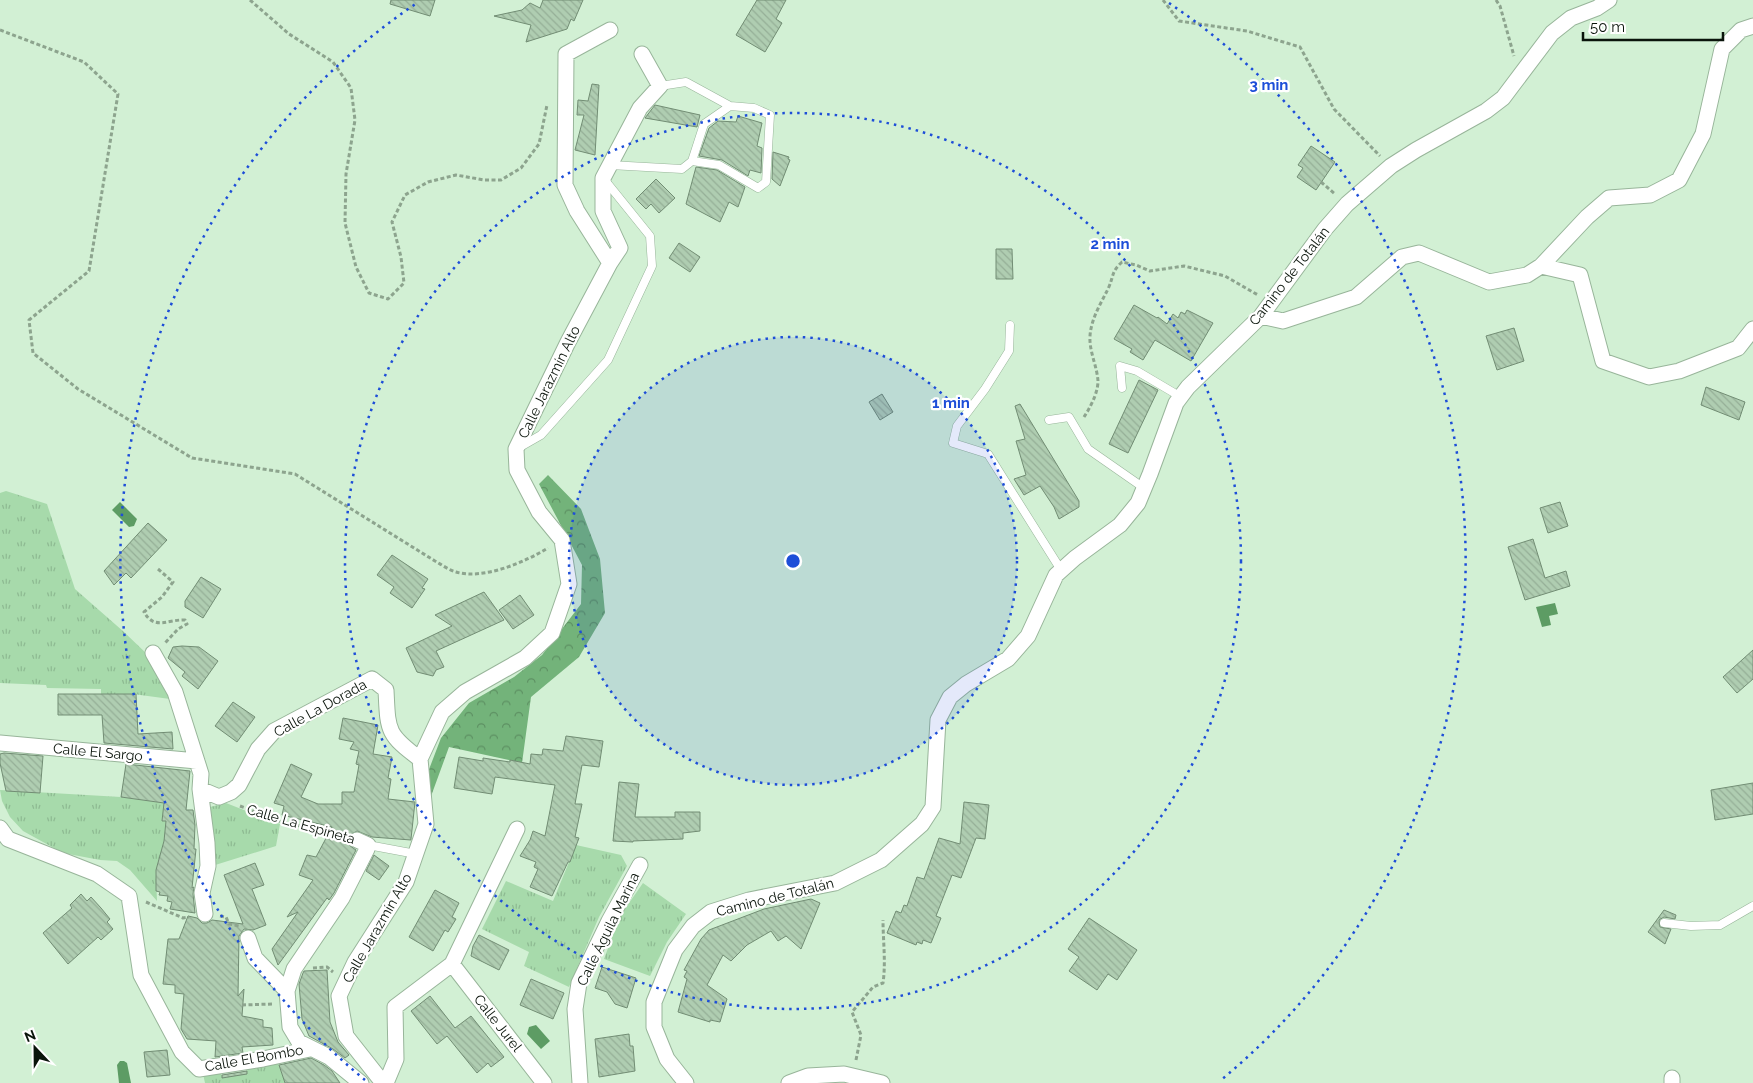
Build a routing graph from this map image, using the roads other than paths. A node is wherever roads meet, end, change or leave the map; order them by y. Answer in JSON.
{"nodes":[{"id":1,"x":1609,"y":0,"type":"edge"},
{"id":2,"x":1753,"y":26,"type":"edge"},
{"id":3,"x":610,"y":30,"type":"dead end"},
{"id":4,"x":642,"y":54,"type":"dead end"},
{"id":5,"x":660,"y":86,"type":"junction"},
{"id":6,"x":730,"y":106,"type":"junction"},
{"id":7,"x":692,"y":161,"type":"junction"},
{"id":8,"x":607,"y":171,"type":"junction"},
{"id":9,"x":610,"y":263,"type":"junction"},
{"id":10,"x":1541,"y":266,"type":"junction"},
{"id":11,"x":1265,"y":311,"type":"junction"},
{"id":12,"x":1010,"y":325,"type":"dead end"},
{"id":13,"x":1753,"y":328,"type":"edge"},
{"id":14,"x":1122,"y":388,"type":"dead end"},
{"id":15,"x":1181,"y":397,"type":"junction"},
{"id":16,"x":1049,"y":420,"type":"dead end"},
{"id":17,"x":516,"y":449,"type":"junction"},
{"id":18,"x":1144,"y":488,"type":"junction"},
{"id":19,"x":1061,"y":570,"type":"junction"},
{"id":20,"x":156,"y":657,"type":"road end"},
{"id":21,"x":0,"y":743,"type":"edge"},
{"id":22,"x":420,"y":759,"type":"junction"},
{"id":23,"x":197,"y":761,"type":"junction"},
{"id":24,"x":200,"y":788,"type":"junction"},
{"id":25,"x":517,"y":829,"type":"dead end"},
{"id":26,"x":1,"y":833,"type":"edge"},
{"id":27,"x":363,"y":843,"type":"joint"},
{"id":28,"x":416,"y":854,"type":"junction"},
{"id":29,"x":640,"y":864,"type":"dead end"},
{"id":30,"x":1753,"y":906,"type":"edge"},
{"id":31,"x":205,"y":914,"type":"road end"},
{"id":32,"x":1664,"y":923,"type":"dead end"},
{"id":33,"x":248,"y":938,"type":"road end"},
{"id":34,"x":452,"y":964,"type":"junction"},
{"id":35,"x":287,"y":991,"type":"junction"},
{"id":36,"x":310,"y":1049,"type":"junction"},
{"id":37,"x":200,"y":1076,"type":"edge"},
{"id":38,"x":361,"y":1083,"type":"edge"},
{"id":39,"x":385,"y":1083,"type":"edge"},
{"id":40,"x":544,"y":1083,"type":"edge"},
{"id":41,"x":580,"y":1083,"type":"edge"},
{"id":42,"x":686,"y":1083,"type":"edge"},
{"id":43,"x":789,"y":1083,"type":"edge"},
{"id":44,"x":882,"y":1083,"type":"edge"}],
"edges":[{"from":1,"to":11,"type":"street","name":"Camino de Totalán"},
{"from":2,"to":10,"type":"street"},
{"from":3,"to":9,"type":"street"},
{"from":4,"to":5,"type":"street"},
{"from":5,"to":6,"type":"lane"},
{"from":5,"to":8,"type":"street","name":"Calle Jarazmín Alto"},
{"from":6,"to":7,"type":"lane"},
{"from":6,"to":7,"type":"lane"},
{"from":7,"to":8,"type":"lane"},
{"from":8,"to":9,"type":"street","name":"Calle Jarazmín Alto"},
{"from":8,"to":17,"type":"lane"},
{"from":9,"to":17,"type":"street","name":"Calle Jarazmín Alto"},
{"from":10,"to":11,"type":"street"},
{"from":10,"to":13,"type":"street"},
{"from":11,"to":15,"type":"street","name":"Camino de Totalán"},
{"from":12,"to":19,"type":"lane"},
{"from":14,"to":15,"type":"lane"},
{"from":15,"to":18,"type":"street","name":"Camino de Totalán"},
{"from":16,"to":18,"type":"lane"},
{"from":17,"to":22,"type":"street","name":"Calle Jarazmín Alto"},
{"from":18,"to":19,"type":"street","name":"Camino de Totalán"},
{"from":19,"to":42,"type":"street","name":"Camino de Totalán"},
{"from":20,"to":23,"type":"street"},
{"from":21,"to":23,"type":"street","name":"Calle El Sargo"},
{"from":22,"to":24,"type":"street","name":"Calle La Dorada"},
{"from":22,"to":28,"type":"street","name":"Calle Jarazmín Alto"},
{"from":23,"to":24,"type":"street"},
{"from":24,"to":31,"type":"street"},
{"from":25,"to":34,"type":"street"},
{"from":26,"to":37,"type":"street","name":"Calle El Bombo"},
{"from":27,"to":28,"type":"lane"},
{"from":27,"to":35,"type":"street","name":"Calle La Espineta"},
{"from":28,"to":39,"type":"street","name":"Calle Jarazmín Alto"},
{"from":29,"to":41,"type":"street","name":"Calle Águila Marina"},
{"from":30,"to":32,"type":"lane"},
{"from":33,"to":35,"type":"street"},
{"from":34,"to":39,"type":"street"},
{"from":34,"to":40,"type":"street","name":"Calle Jurel"},
{"from":35,"to":36,"type":"street"},
{"from":36,"to":37,"type":"street","name":"Calle El Bombo"},
{"from":36,"to":38,"type":"street"},
{"from":43,"to":44,"type":"street"}]}
